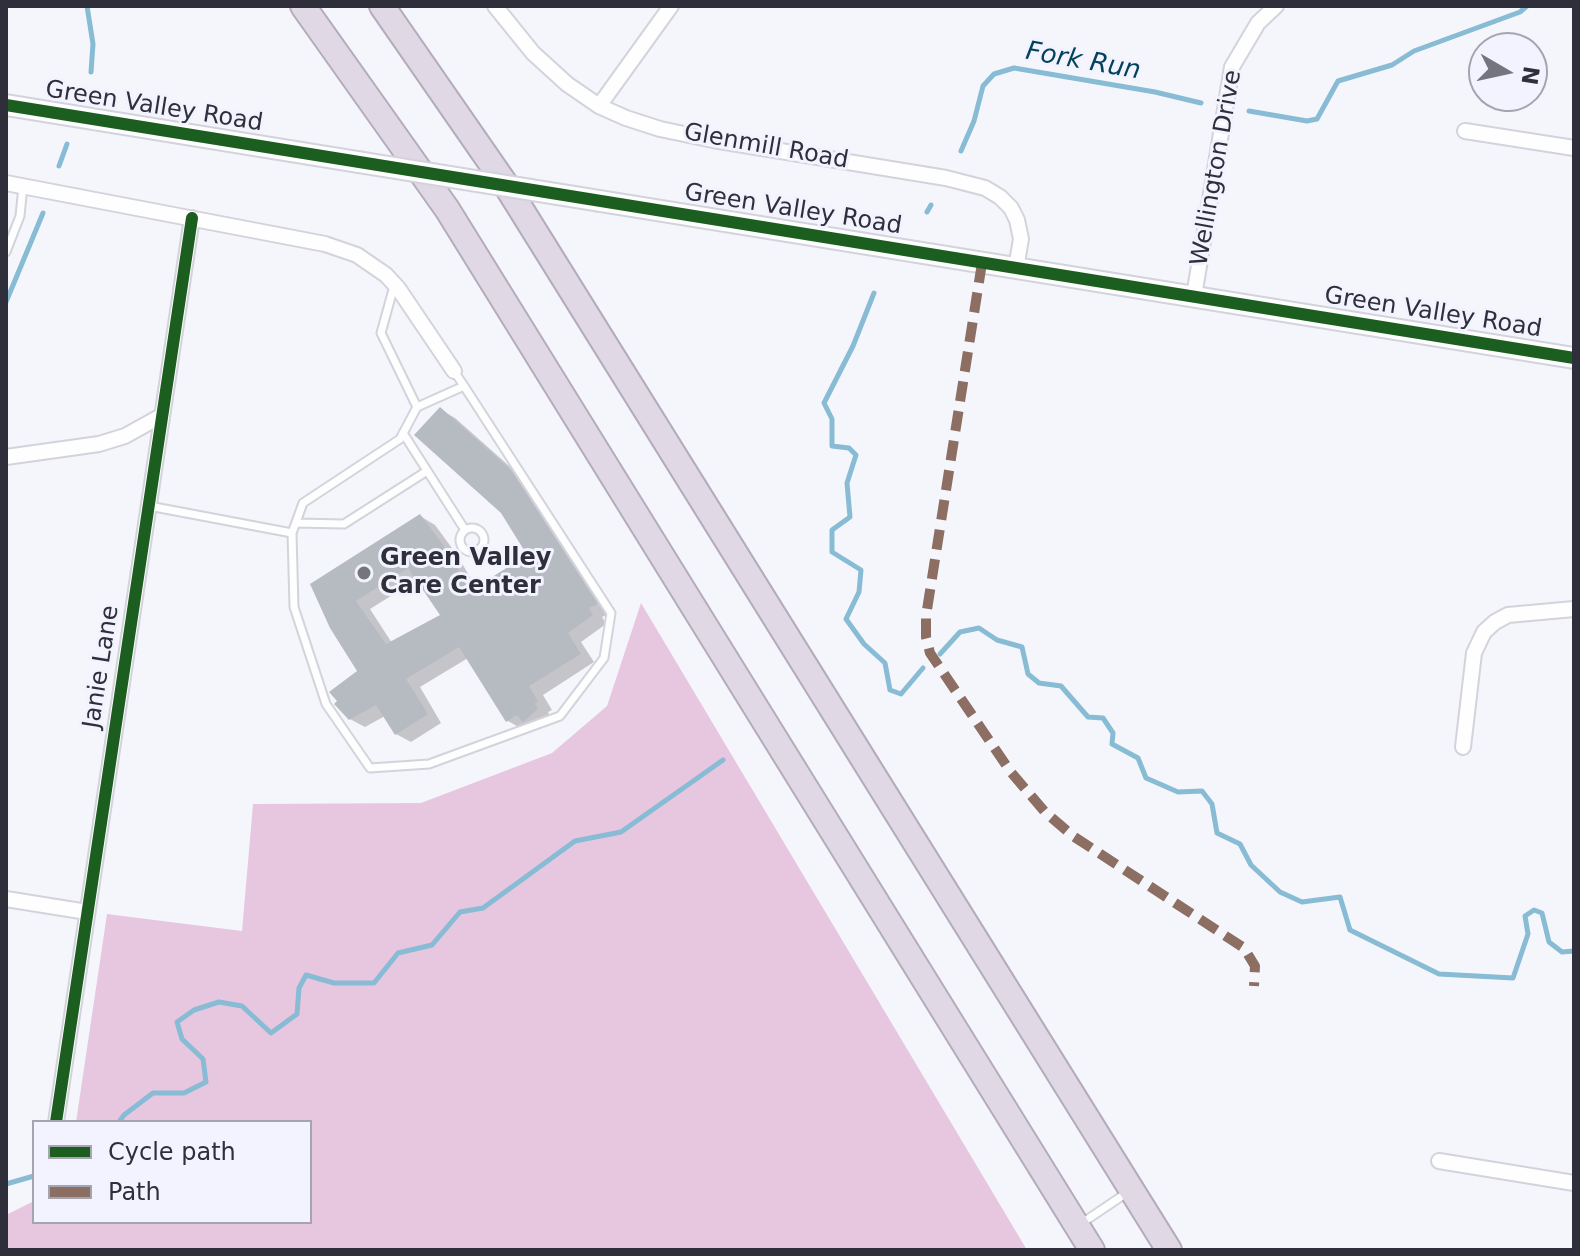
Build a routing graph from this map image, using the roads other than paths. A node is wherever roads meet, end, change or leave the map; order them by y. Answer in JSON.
{"nodes":[{"id":1,"x":303,"y":6,"type":"edge"},
{"id":2,"x":382,"y":6,"type":"edge"},
{"id":3,"x":495,"y":6,"type":"edge"},
{"id":4,"x":671,"y":6,"type":"edge"},
{"id":5,"x":1276,"y":6,"type":"edge"},
{"id":6,"x":6,"y":105,"type":"edge"},
{"id":7,"x":599,"y":106,"type":"junction"},
{"id":8,"x":1465,"y":131,"type":"dead end"},
{"id":9,"x":1574,"y":148,"type":"edge"},
{"id":10,"x":6,"y":183,"type":"edge"},
{"id":11,"x":23,"y":186,"type":"junction"},
{"id":12,"x":192,"y":218,"type":"junction"},
{"id":13,"x":6,"y":252,"type":"edge"},
{"id":14,"x":1016,"y":268,"type":"junction"},
{"id":15,"x":394,"y":283,"type":"junction"},
{"id":16,"x":1194,"y":296,"type":"junction"},
{"id":17,"x":1574,"y":358,"type":"edge"},
{"id":18,"x":454,"y":371,"type":"joint"},
{"id":19,"x":464,"y":386,"type":"junction"},
{"id":20,"x":417,"y":407,"type":"junction"},
{"id":21,"x":161,"y":416,"type":"junction"},
{"id":22,"x":403,"y":433,"type":"junction"},
{"id":23,"x":6,"y":457,"type":"edge"},
{"id":24,"x":427,"y":471,"type":"junction"},
{"id":25,"x":148,"y":506,"type":"junction"},
{"id":26,"x":296,"y":523,"type":"junction"},
{"id":27,"x":465,"y":530,"type":"dead end"},
{"id":28,"x":292,"y":533,"type":"junction"},
{"id":29,"x":1574,"y":609,"type":"edge"},
{"id":30,"x":1463,"y":747,"type":"dead end"},
{"id":31,"x":6,"y":899,"type":"edge"},
{"id":32,"x":87,"y":912,"type":"junction"},
{"id":33,"x":56,"y":1120,"type":"edge"},
{"id":34,"x":1439,"y":1161,"type":"dead end"},
{"id":35,"x":1574,"y":1183,"type":"edge"},
{"id":36,"x":1131,"y":1190,"type":"junction"},
{"id":37,"x":1077,"y":1226,"type":"junction"},
{"id":38,"x":1092,"y":1250,"type":"edge"},
{"id":39,"x":1169,"y":1250,"type":"edge"}],
"edges":[{"from":1,"to":37,"type":"highway"},
{"from":2,"to":36,"type":"highway"},
{"from":3,"to":7,"type":"street","name":"Glenmill Road"},
{"from":4,"to":7,"type":"street"},
{"from":5,"to":16,"type":"street","name":"Wellington Drive"},
{"from":6,"to":14,"type":"street","name":"Green Valley Road","bridge":true},
{"from":7,"to":14,"type":"street","name":"Glenmill Road"},
{"from":8,"to":9,"type":"street"},
{"from":10,"to":11,"type":"street"},
{"from":11,"to":12,"type":"street"},
{"from":11,"to":13,"type":"lane"},
{"from":12,"to":15,"type":"street"},
{"from":12,"to":21,"type":"street","name":"Janie Lane"},
{"from":14,"to":16,"type":"street","name":"Green Valley Road"},
{"from":15,"to":18,"type":"street"},
{"from":15,"to":20,"type":"lane"},
{"from":16,"to":17,"type":"street","name":"Green Valley Road"},
{"from":18,"to":19,"type":"lane"},
{"from":19,"to":20,"type":"lane"},
{"from":19,"to":28,"type":"lane"},
{"from":20,"to":22,"type":"lane"},
{"from":21,"to":23,"type":"street"},
{"from":21,"to":25,"type":"street","name":"Janie Lane"},
{"from":22,"to":24,"type":"lane"},
{"from":22,"to":26,"type":"lane"},
{"from":24,"to":26,"type":"lane"},
{"from":24,"to":27,"type":"lane"},
{"from":25,"to":28,"type":"lane"},
{"from":25,"to":32,"type":"street","name":"Janie Lane"},
{"from":26,"to":28,"type":"lane"},
{"from":29,"to":30,"type":"street"},
{"from":31,"to":32,"type":"street"},
{"from":32,"to":33,"type":"street","name":"Janie Lane"},
{"from":34,"to":35,"type":"street"},
{"from":36,"to":37,"type":"lane"},
{"from":36,"to":39,"type":"highway"},
{"from":37,"to":38,"type":"highway"}]}
